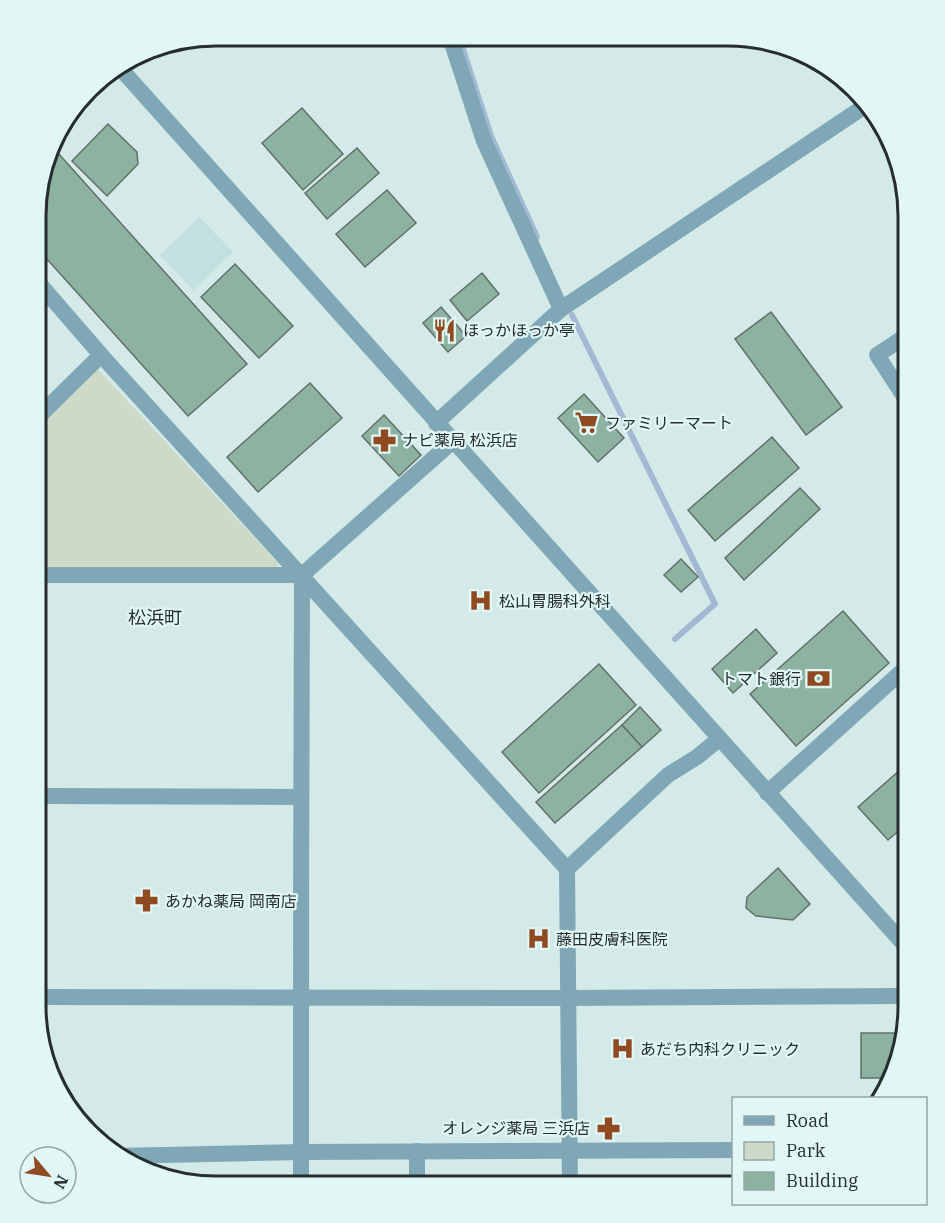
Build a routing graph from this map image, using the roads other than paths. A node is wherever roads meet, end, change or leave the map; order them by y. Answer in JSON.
{"nodes":[{"id":1,"x":453,"y":47,"type":"edge"},
{"id":2,"x":125,"y":73,"type":"edge"},
{"id":3,"x":860,"y":110,"type":"edge"},
{"id":4,"x":47,"y":293,"type":"edge"},
{"id":5,"x":561,"y":309,"type":"junction"},
{"id":6,"x":898,"y":341,"type":"edge"},
{"id":7,"x":101,"y":355,"type":"junction"},
{"id":8,"x":898,"y":387,"type":"edge"},
{"id":9,"x":47,"y":408,"type":"edge"},
{"id":10,"x":436,"y":423,"type":"junction"},
{"id":11,"x":453,"y":441,"type":"junction"},
{"id":12,"x":47,"y":575,"type":"edge"},
{"id":13,"x":302,"y":575,"type":"junction"},
{"id":14,"x":898,"y":675,"type":"edge"},
{"id":15,"x":719,"y":739,"type":"junction"},
{"id":16,"x":767,"y":793,"type":"junction"},
{"id":17,"x":47,"y":796,"type":"edge"},
{"id":18,"x":300,"y":796,"type":"junction"},
{"id":19,"x":567,"y":869,"type":"junction"},
{"id":20,"x":898,"y":938,"type":"edge"},
{"id":21,"x":898,"y":996,"type":"edge"},
{"id":22,"x":47,"y":997,"type":"edge"},
{"id":23,"x":302,"y":998,"type":"junction"},
{"id":24,"x":568,"y":998,"type":"junction"},
{"id":25,"x":570,"y":1150,"type":"junction"},
{"id":26,"x":732,"y":1150,"type":"edge"},
{"id":27,"x":417,"y":1151,"type":"junction"},
{"id":28,"x":301,"y":1152,"type":"junction"},
{"id":29,"x":136,"y":1156,"type":"edge"},
{"id":30,"x":301,"y":1176,"type":"edge"},
{"id":31,"x":417,"y":1176,"type":"edge"},
{"id":32,"x":570,"y":1176,"type":"edge"}],
"edges":[{"from":1,"to":5,"type":"street"},
{"from":2,"to":10,"type":"street"},
{"from":3,"to":5,"type":"street"},
{"from":4,"to":7,"type":"street"},
{"from":5,"to":10,"type":"street"},
{"from":6,"to":8,"type":"street"},
{"from":7,"to":9,"type":"street"},
{"from":7,"to":13,"type":"street"},
{"from":10,"to":11,"type":"street"},
{"from":11,"to":13,"type":"street"},
{"from":11,"to":15,"type":"street"},
{"from":12,"to":13,"type":"street"},
{"from":13,"to":18,"type":"street"},
{"from":13,"to":19,"type":"street"},
{"from":14,"to":16,"type":"street"},
{"from":15,"to":16,"type":"street"},
{"from":15,"to":19,"type":"street"},
{"from":16,"to":20,"type":"street"},
{"from":17,"to":18,"type":"street"},
{"from":18,"to":23,"type":"street"},
{"from":19,"to":24,"type":"street"},
{"from":21,"to":24,"type":"street"},
{"from":22,"to":23,"type":"street"},
{"from":23,"to":24,"type":"street"},
{"from":23,"to":28,"type":"street"},
{"from":24,"to":25,"type":"street"},
{"from":25,"to":26,"type":"street"},
{"from":25,"to":27,"type":"street"},
{"from":25,"to":32,"type":"street"},
{"from":27,"to":28,"type":"street"},
{"from":27,"to":31,"type":"street"},
{"from":28,"to":29,"type":"street"},
{"from":28,"to":30,"type":"street"}]}
